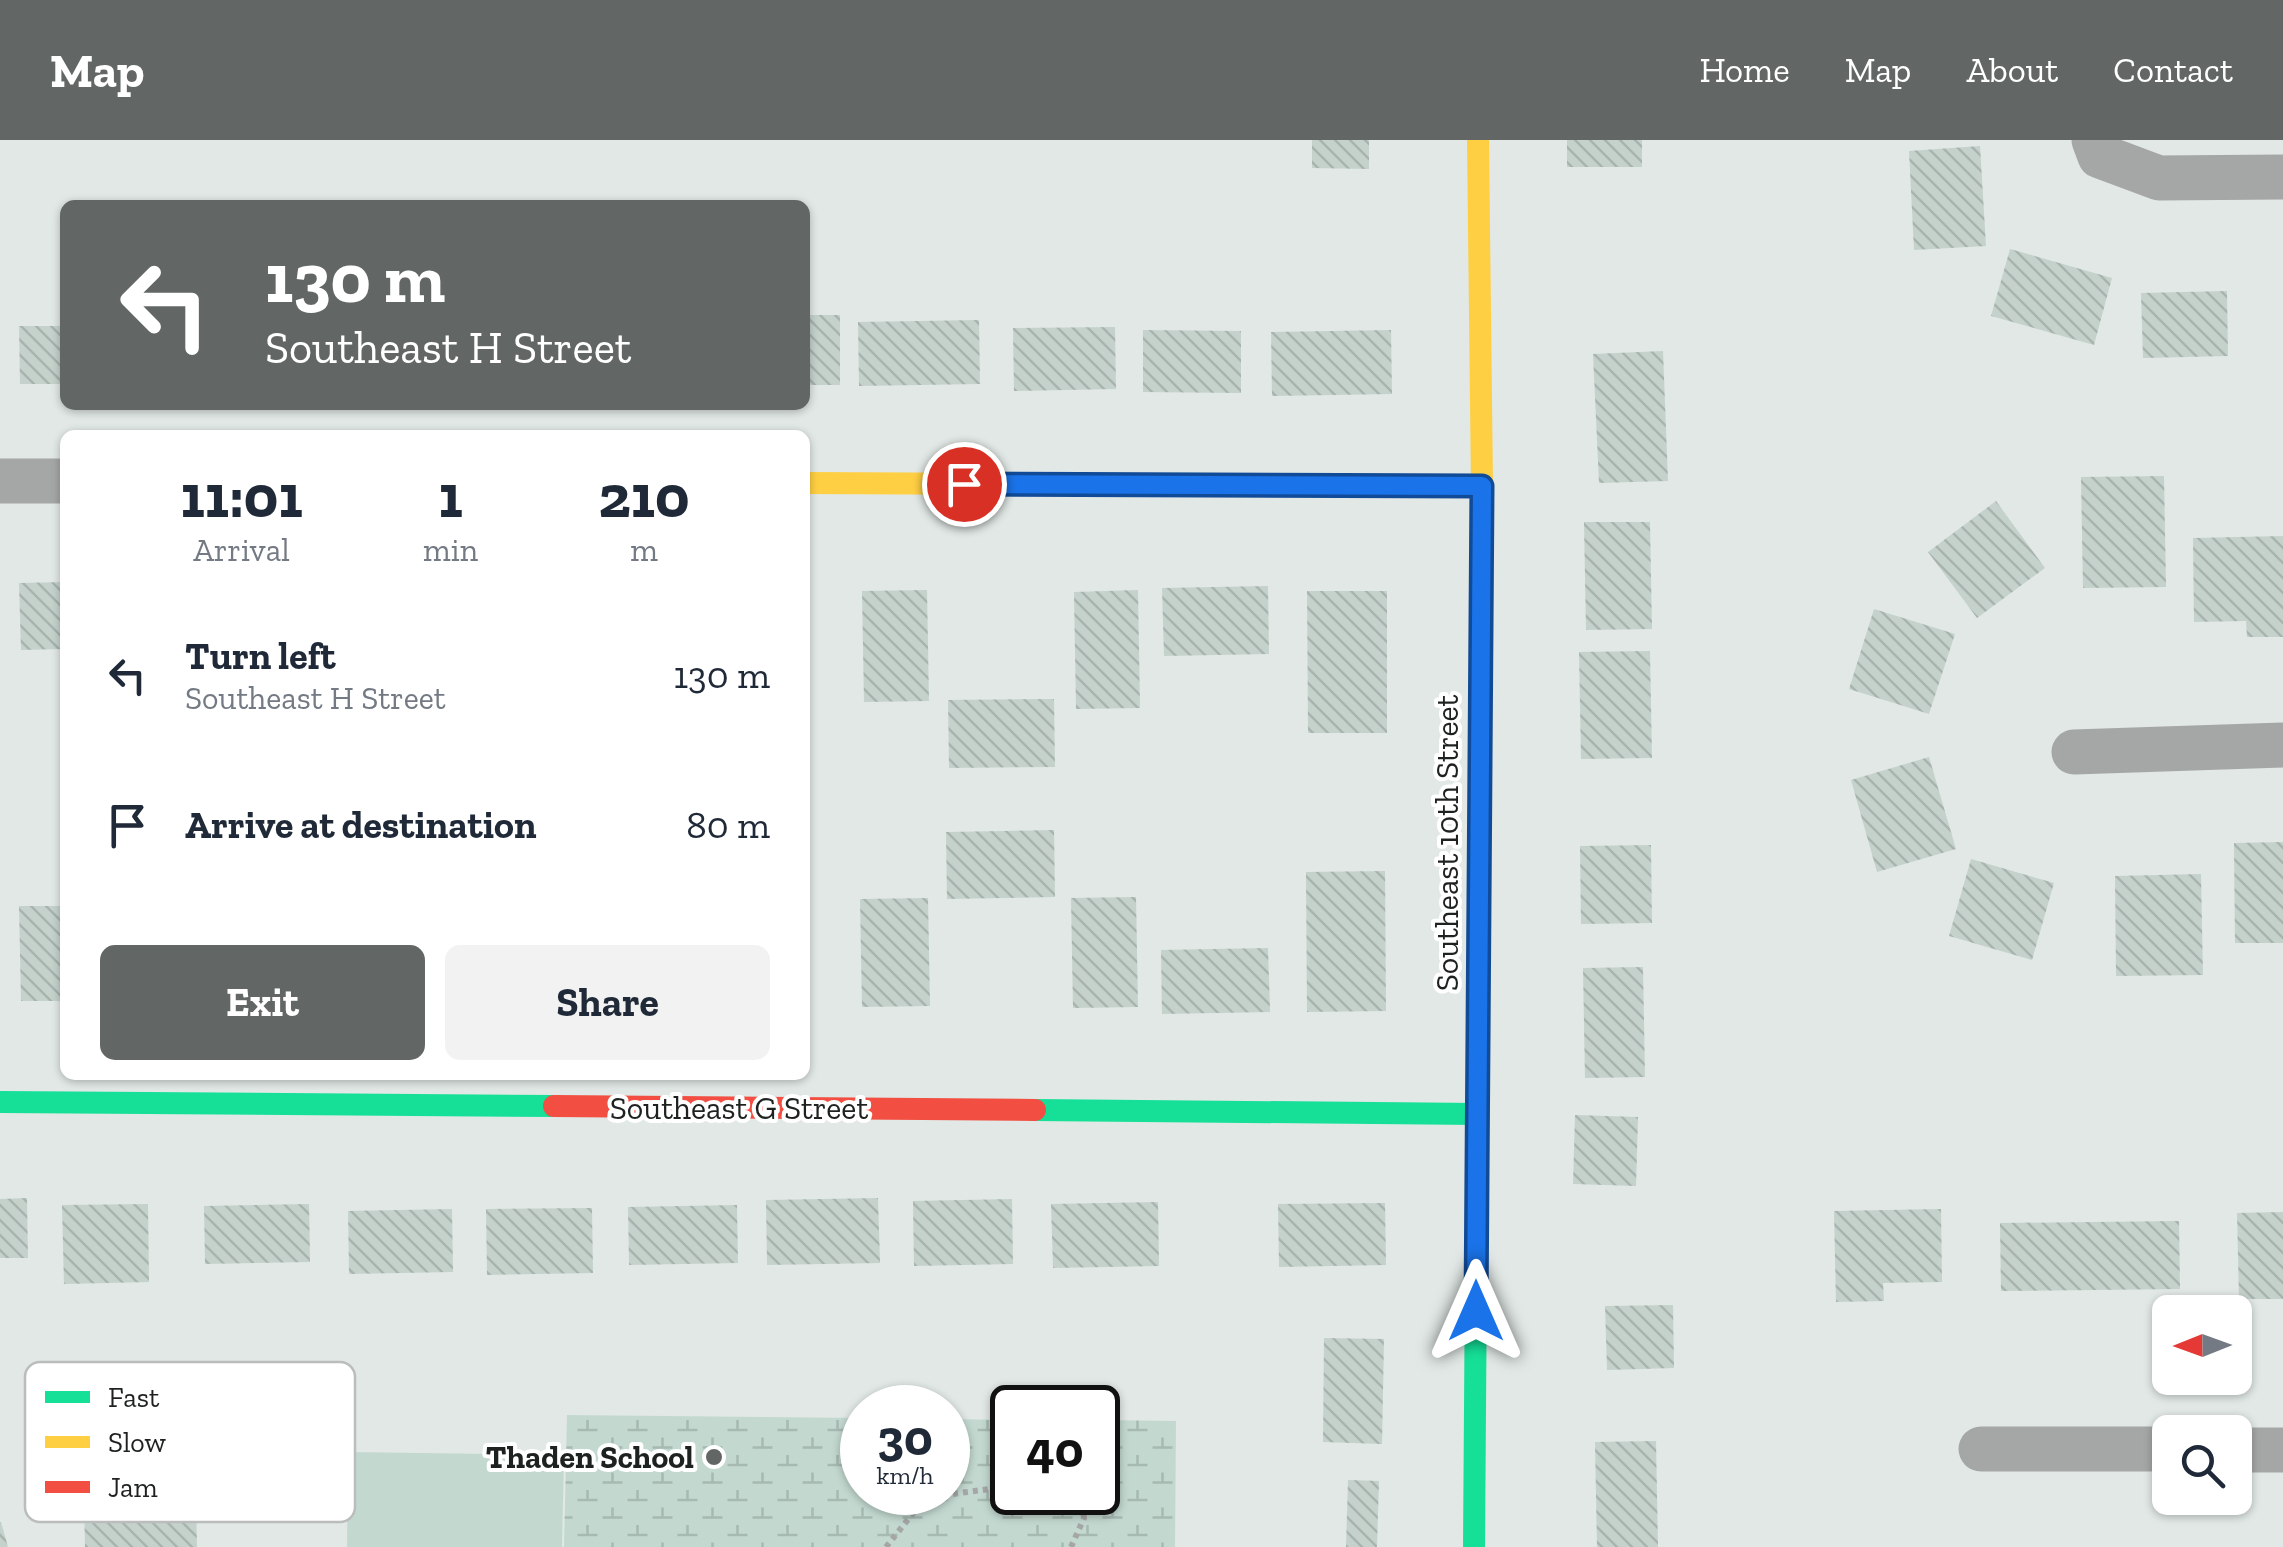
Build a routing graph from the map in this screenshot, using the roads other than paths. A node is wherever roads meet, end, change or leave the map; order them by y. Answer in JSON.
{"nodes":[{"id":1,"x":1478,"y":140,"type":"edge"},
{"id":2,"x":2097,"y":148,"type":"edge"},
{"id":3,"x":2283,"y":177,"type":"edge"},
{"id":4,"x":0,"y":481,"type":"edge"},
{"id":5,"x":60,"y":481,"type":"edge"},
{"id":6,"x":810,"y":483,"type":"edge"},
{"id":7,"x":1482,"y":486,"type":"junction"},
{"id":8,"x":2283,"y":745,"type":"edge"},
{"id":9,"x":2074,"y":752,"type":"dead end"},
{"id":10,"x":0,"y":1102,"type":"edge"},
{"id":11,"x":1478,"y":1114,"type":"junction"},
{"id":12,"x":1981,"y":1449,"type":"dead end"},
{"id":13,"x":2152,"y":1450,"type":"edge"},
{"id":14,"x":2252,"y":1450,"type":"edge"},
{"id":15,"x":2283,"y":1450,"type":"edge"},
{"id":16,"x":1474,"y":1547,"type":"edge"}],
"edges":[{"from":1,"to":7,"type":"street","name":"Southeast 10th Street"},
{"from":2,"to":3,"type":"street"},
{"from":4,"to":5,"type":"street"},
{"from":6,"to":7,"type":"street"},
{"from":7,"to":11,"type":"street","name":"Southeast 10th Street"},
{"from":8,"to":9,"type":"street"},
{"from":10,"to":11,"type":"street","name":"Southeast G Street"},
{"from":11,"to":16,"type":"street","name":"Southeast 10th Street"},
{"from":12,"to":13,"type":"street"},
{"from":14,"to":15,"type":"street"}]}
